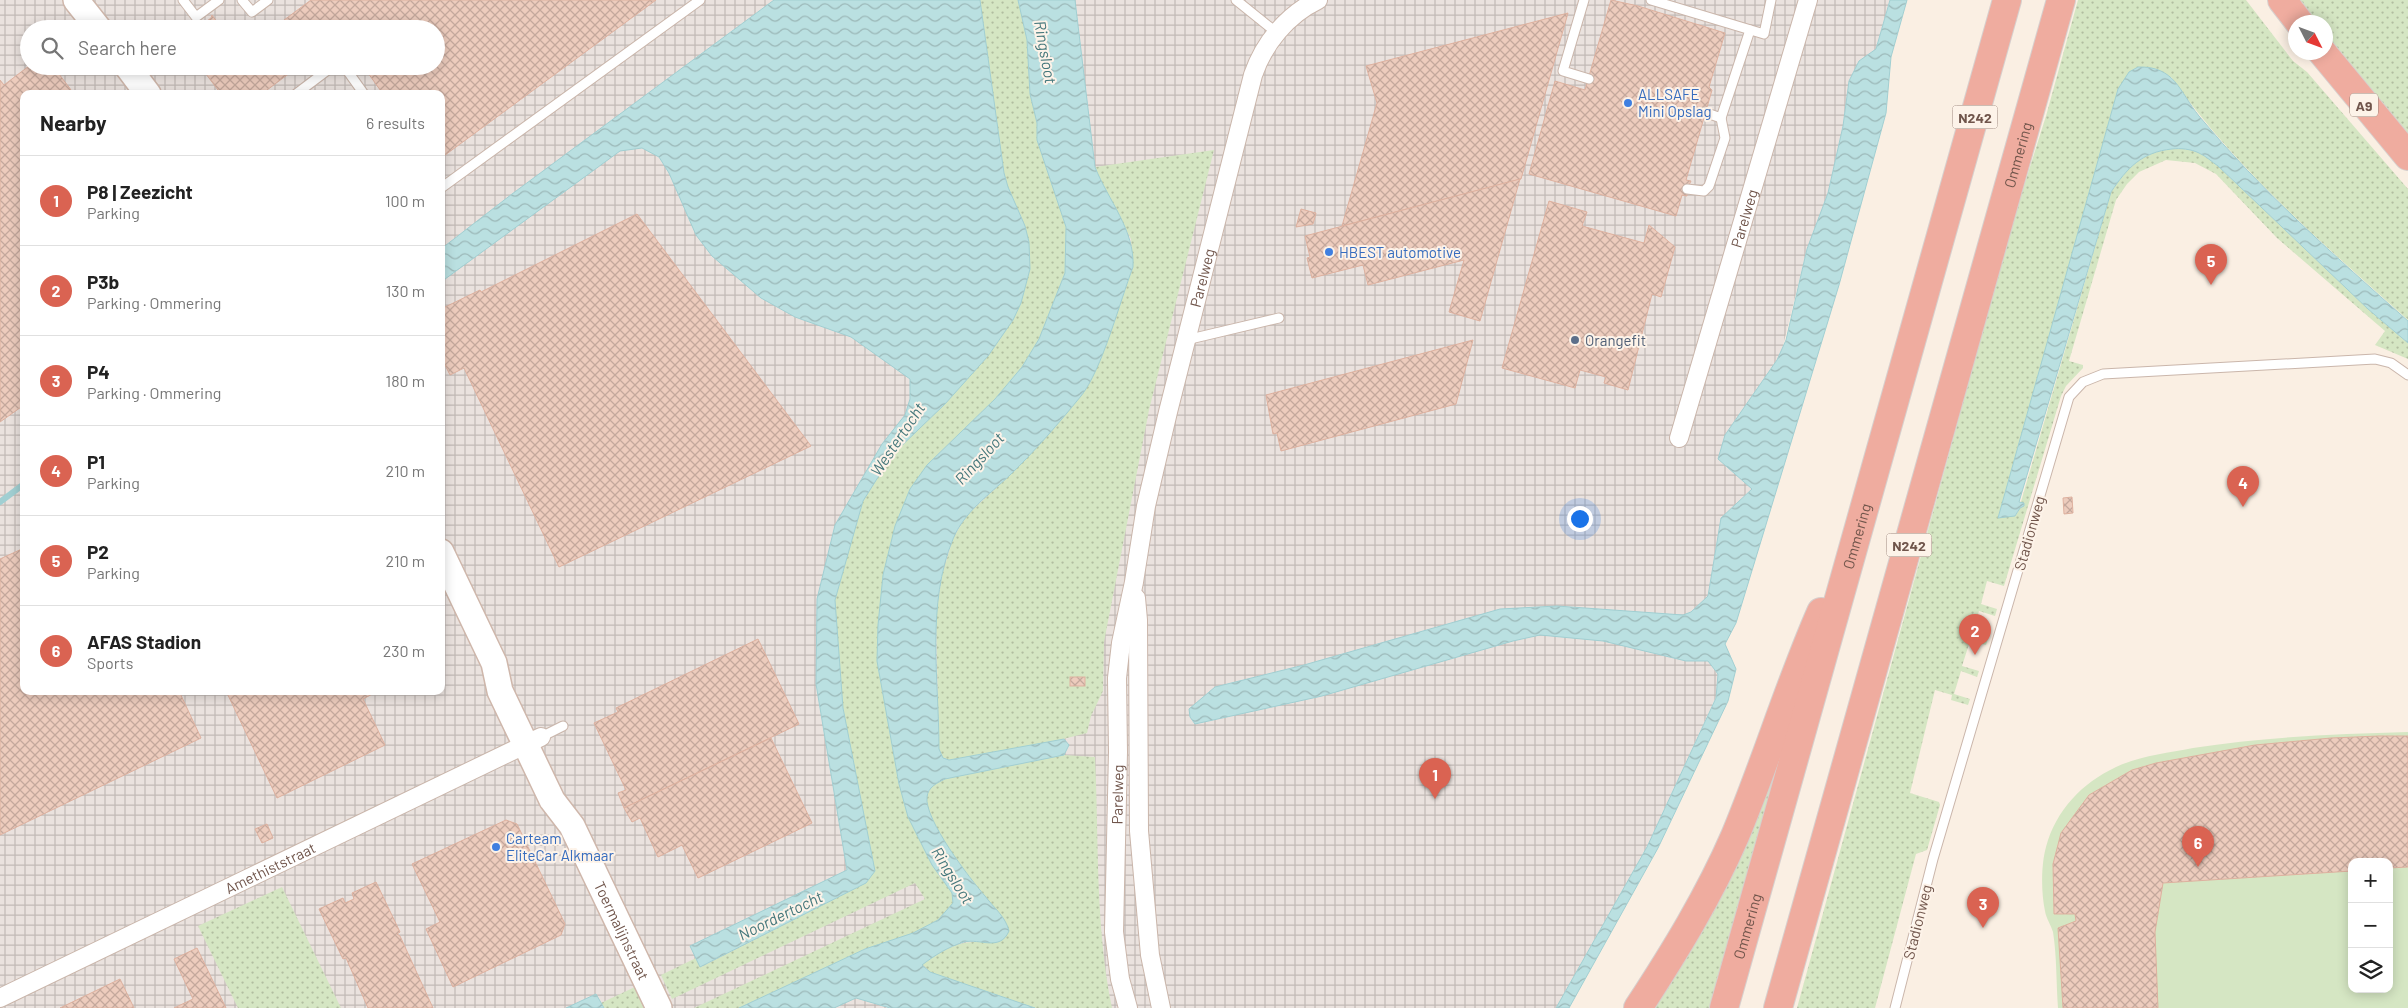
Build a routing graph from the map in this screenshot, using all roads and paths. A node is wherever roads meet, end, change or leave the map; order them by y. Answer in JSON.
{"nodes":[{"id":1,"x":183,"y":0,"type":"edge"},
{"id":2,"x":219,"y":0,"type":"edge"},
{"id":3,"x":242,"y":0,"type":"edge"},
{"id":4,"x":268,"y":0,"type":"edge"},
{"id":5,"x":700,"y":0,"type":"edge"},
{"id":6,"x":1236,"y":0,"type":"edge"},
{"id":7,"x":1318,"y":0,"type":"edge"},
{"id":8,"x":1584,"y":0,"type":"edge"},
{"id":9,"x":1651,"y":0,"type":"edge"},
{"id":10,"x":1771,"y":0,"type":"edge"},
{"id":11,"x":1808,"y":0,"type":"edge"},
{"id":12,"x":2007,"y":0,"type":"edge"},
{"id":13,"x":2061,"y":0,"type":"edge"},
{"id":14,"x":2282,"y":0,"type":"edge"},
{"id":15,"x":79,"y":2,"type":"edge"},
{"id":16,"x":2294,"y":15,"type":"edge"},
{"id":17,"x":93,"y":20,"type":"edge"},
{"id":18,"x":1750,"y":30,"type":"junction"},
{"id":19,"x":1277,"y":33,"type":"junction"},
{"id":20,"x":2329,"y":60,"type":"edge"},
{"id":21,"x":134,"y":75,"type":"edge"},
{"id":22,"x":321,"y":75,"type":"edge"},
{"id":23,"x":350,"y":75,"type":"edge"},
{"id":24,"x":1588,"y":79,"type":"dead end"},
{"id":25,"x":145,"y":90,"type":"edge"},
{"id":26,"x":301,"y":90,"type":"edge"},
{"id":27,"x":361,"y":90,"type":"edge"},
{"id":28,"x":1704,"y":112,"type":"dead end"},
{"id":29,"x":1721,"y":118,"type":"junction"},
{"id":30,"x":2408,"y":156,"type":"edge"},
{"id":31,"x":445,"y":185,"type":"edge"},
{"id":32,"x":1687,"y":188,"type":"dead end"},
{"id":33,"x":1279,"y":318,"type":"dead end"},
{"id":34,"x":1186,"y":340,"type":"junction"},
{"id":35,"x":2408,"y":375,"type":"edge"},
{"id":36,"x":1679,"y":438,"type":"dead end"},
{"id":37,"x":1860,"y":521,"type":"junction"},
{"id":38,"x":445,"y":560,"type":"edge"},
{"id":39,"x":1134,"y":582,"type":"junction"},
{"id":40,"x":563,"y":726,"type":"dead end"},
{"id":41,"x":533,"y":740,"type":"junction"},
{"id":42,"x":0,"y":998,"type":"edge"},
{"id":43,"x":659,"y":1008,"type":"edge"},
{"id":44,"x":1128,"y":1008,"type":"edge"},
{"id":45,"x":1161,"y":1008,"type":"edge"},
{"id":46,"x":1638,"y":1008,"type":"edge"},
{"id":47,"x":1724,"y":1008,"type":"edge"},
{"id":48,"x":1778,"y":1008,"type":"edge"},
{"id":49,"x":1895,"y":1008,"type":"edge"}],
"edges":[{"from":1,"to":2,"type":"lane"},
{"from":3,"to":4,"type":"lane"},
{"from":5,"to":31,"type":"lane"},
{"from":6,"to":19,"type":"lane"},
{"from":7,"to":19,"type":"street","name":"Parelweg"},
{"from":8,"to":24,"type":"lane"},
{"from":9,"to":18,"type":"lane"},
{"from":10,"to":18,"type":"lane"},
{"from":11,"to":36,"type":"street","name":"Parelweg"},
{"from":12,"to":37,"type":"highway","name":"Ommering","number":"N242"},
{"from":13,"to":48,"type":"highway","name":"Ommering","number":"N242"},
{"from":14,"to":16,"type":"highway"},
{"from":15,"to":17,"type":"street"},
{"from":18,"to":29,"type":"lane"},
{"from":19,"to":34,"type":"street","name":"Parelweg"},
{"from":20,"to":30,"type":"highway","number":"A9"},
{"from":21,"to":25,"type":"street"},
{"from":22,"to":26,"type":"lane"},
{"from":23,"to":27,"type":"lane"},
{"from":28,"to":29,"type":"lane"},
{"from":29,"to":32,"type":"lane"},
{"from":33,"to":34,"type":"lane"},
{"from":34,"to":39,"type":"street","name":"Parelweg"},
{"from":35,"to":49,"type":"lane","name":"Stadionweg"},
{"from":37,"to":46,"type":"highway","number":"N242"},
{"from":37,"to":47,"type":"highway","name":"Ommering","number":"N242"},
{"from":38,"to":41,"type":"street","name":"Toermalijnstraat"},
{"from":39,"to":44,"type":"street","name":"Parelweg"},
{"from":39,"to":45,"type":"street","name":"Parelweg"},
{"from":40,"to":41,"type":"lane"},
{"from":41,"to":42,"type":"street","name":"Amethiststraat"},
{"from":41,"to":43,"type":"street","name":"Toermalijnstraat"}]}
